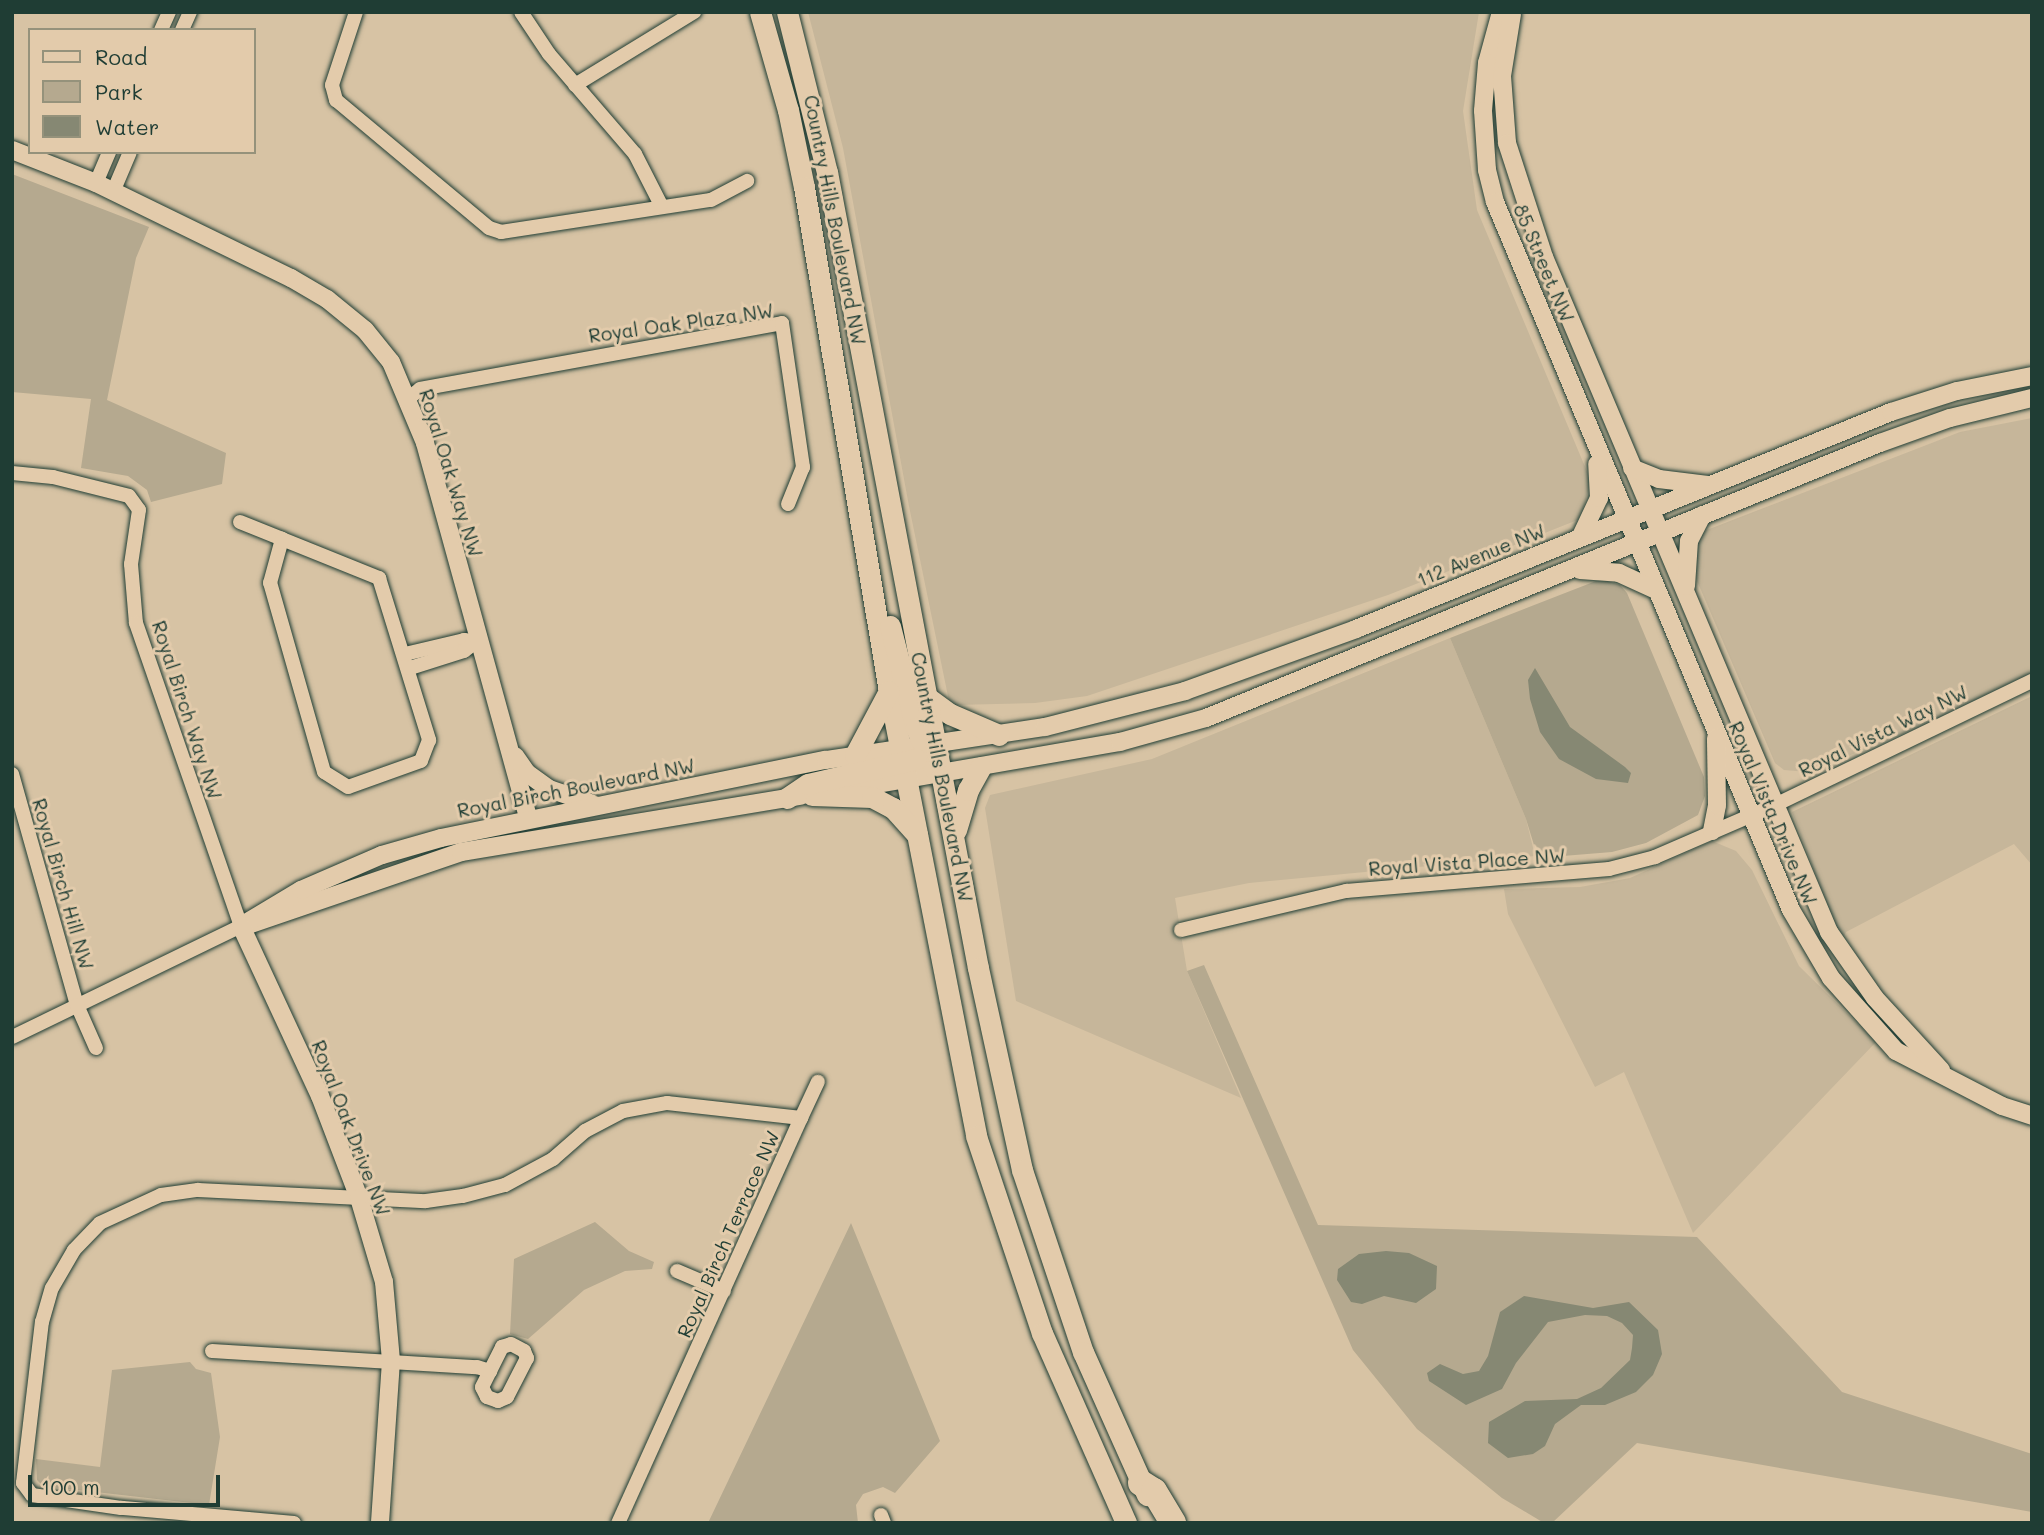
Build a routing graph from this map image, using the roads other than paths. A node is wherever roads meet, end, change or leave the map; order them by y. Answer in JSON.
{"nodes":[{"id":1,"x":169,"y":12,"type":"edge"},
{"id":2,"x":190,"y":12,"type":"edge"},
{"id":3,"x":356,"y":12,"type":"edge"},
{"id":4,"x":520,"y":12,"type":"edge"},
{"id":5,"x":694,"y":12,"type":"edge"},
{"id":6,"x":760,"y":12,"type":"edge"},
{"id":7,"x":787,"y":12,"type":"edge"},
{"id":8,"x":1501,"y":12,"type":"edge"},
{"id":9,"x":1513,"y":12,"type":"edge"},
{"id":10,"x":162,"y":28,"type":"edge"},
{"id":11,"x":183,"y":28,"type":"edge"},
{"id":12,"x":575,"y":85,"type":"junction"},
{"id":13,"x":12,"y":150,"type":"edge"},
{"id":14,"x":108,"y":154,"type":"edge"},
{"id":15,"x":129,"y":154,"type":"edge"},
{"id":16,"x":747,"y":181,"type":"dead end"},
{"id":17,"x":96,"y":183,"type":"junction"},
{"id":18,"x":113,"y":191,"type":"junction"},
{"id":19,"x":661,"y":205,"type":"junction"},
{"id":20,"x":2032,"y":376,"type":"edge"},
{"id":21,"x":409,"y":398,"type":"junction"},
{"id":22,"x":2032,"y":398,"type":"edge"},
{"id":23,"x":1599,"y":457,"type":"junction"},
{"id":24,"x":1632,"y":468,"type":"junction"},
{"id":25,"x":12,"y":473,"type":"edge"},
{"id":26,"x":1708,"y":485,"type":"junction"},
{"id":27,"x":788,"y":504,"type":"dead end"},
{"id":28,"x":1651,"y":509,"type":"junction"},
{"id":29,"x":1702,"y":515,"type":"junction"},
{"id":30,"x":1627,"y":519,"type":"junction"},
{"id":31,"x":240,"y":522,"type":"dead end"},
{"id":32,"x":1661,"y":533,"type":"junction"},
{"id":33,"x":1581,"y":536,"type":"junction"},
{"id":34,"x":282,"y":539,"type":"junction"},
{"id":35,"x":1637,"y":543,"type":"junction"},
{"id":36,"x":1569,"y":570,"type":"junction"},
{"id":37,"x":1656,"y":590,"type":"junction"},
{"id":38,"x":1685,"y":593,"type":"junction"},
{"id":39,"x":879,"y":610,"type":"junction"},
{"id":40,"x":476,"y":642,"type":"junction"},
{"id":41,"x":407,"y":661,"type":"junction"},
{"id":42,"x":2032,"y":681,"type":"edge"},
{"id":43,"x":889,"y":691,"type":"junction"},
{"id":44,"x":928,"y":698,"type":"junction"},
{"id":45,"x":999,"y":735,"type":"junction"},
{"id":46,"x":1716,"y":735,"type":"junction"},
{"id":47,"x":508,"y":746,"type":"junction"},
{"id":48,"x":929,"y":749,"type":"junction"},
{"id":49,"x":855,"y":755,"type":"junction"},
{"id":50,"x":904,"y":764,"type":"junction"},
{"id":51,"x":981,"y":767,"type":"junction"},
{"id":52,"x":12,"y":774,"type":"edge"},
{"id":53,"x":943,"y":774,"type":"junction"},
{"id":54,"x":812,"y":795,"type":"junction"},
{"id":55,"x":787,"y":799,"type":"junction"},
{"id":56,"x":596,"y":805,"type":"junction"},
{"id":57,"x":1773,"y":806,"type":"junction"},
{"id":58,"x":1750,"y":815,"type":"junction"},
{"id":59,"x":528,"y":818,"type":"junction"},
{"id":60,"x":1712,"y":831,"type":"junction"},
{"id":61,"x":917,"y":835,"type":"junction"},
{"id":62,"x":954,"y":835,"type":"junction"},
{"id":63,"x":241,"y":926,"type":"junction"},
{"id":64,"x":1181,"y":930,"type":"dead end"},
{"id":65,"x":77,"y":1005,"type":"junction"},
{"id":66,"x":12,"y":1037,"type":"edge"},
{"id":67,"x":96,"y":1048,"type":"dead end"},
{"id":68,"x":1946,"y":1076,"type":"junction"},
{"id":69,"x":818,"y":1082,"type":"dead end"},
{"id":70,"x":2032,"y":1116,"type":"edge"},
{"id":71,"x":801,"y":1118,"type":"junction"},
{"id":72,"x":359,"y":1198,"type":"junction"},
{"id":73,"x":677,"y":1271,"type":"dead end"},
{"id":74,"x":724,"y":1291,"type":"junction"},
{"id":75,"x":212,"y":1352,"type":"dead end"},
{"id":76,"x":391,"y":1361,"type":"junction"},
{"id":77,"x":490,"y":1371,"type":"dead end"},
{"id":78,"x":1141,"y":1483,"type":"junction"},
{"id":79,"x":294,"y":1523,"type":"edge"},
{"id":80,"x":380,"y":1523,"type":"edge"},
{"id":81,"x":618,"y":1523,"type":"edge"},
{"id":82,"x":1126,"y":1523,"type":"edge"},
{"id":83,"x":1161,"y":1523,"type":"edge"},
{"id":84,"x":1173,"y":1523,"type":"edge"}],
"edges":[{"from":1,"to":10,"type":"street"},
{"from":2,"to":11,"type":"street"},
{"from":3,"to":19,"type":"street"},
{"from":4,"to":12,"type":"street"},
{"from":5,"to":12,"type":"street"},
{"from":6,"to":39,"type":"main road","name":"Country Hills Boulevard NW"},
{"from":7,"to":44,"type":"main road","name":"Country Hills Boulevard NW"},
{"from":8,"to":23,"type":"street","name":"85 Street NW"},
{"from":9,"to":24,"type":"street","name":"85 Street NW"},
{"from":12,"to":19,"type":"street"},
{"from":13,"to":17,"type":"street","name":"Royal Oak Way NW"},
{"from":14,"to":17,"type":"street"},
{"from":15,"to":18,"type":"street"},
{"from":16,"to":19,"type":"street"},
{"from":17,"to":18,"type":"street","name":"Royal Oak Way NW"},
{"from":18,"to":21,"type":"street","name":"Royal Oak Way NW"},
{"from":20,"to":26,"type":"street","name":"112 Avenue NW"},
{"from":21,"to":27,"type":"street","name":"Royal Oak Plaza NW"},
{"from":21,"to":40,"type":"street","name":"Royal Oak Way NW"},
{"from":22,"to":29,"type":"street"},
{"from":23,"to":30,"type":"street","name":"85 Street NW"},
{"from":23,"to":33,"type":"street"},
{"from":24,"to":26,"type":"street"},
{"from":24,"to":28,"type":"street","name":"85 Street NW"},
{"from":25,"to":63,"type":"street","name":"Royal Birch Way NW"},
{"from":26,"to":28,"type":"street","name":"112 Avenue NW"},
{"from":28,"to":30,"type":"street","name":"112 Avenue NW"},
{"from":28,"to":32,"type":"street","name":"Royal Vista Drive NW"},
{"from":29,"to":32,"type":"street"},
{"from":29,"to":38,"type":"street"},
{"from":30,"to":33,"type":"street","name":"112 Avenue NW"},
{"from":30,"to":35,"type":"street","name":"Royal Vista Drive NW"},
{"from":31,"to":34,"type":"street"},
{"from":32,"to":35,"type":"street"},
{"from":32,"to":38,"type":"street","name":"Royal Vista Drive NW"},
{"from":33,"to":45,"type":"street","name":"112 Avenue NW"},
{"from":34,"to":41,"type":"street"},
{"from":34,"to":41,"type":"street"},
{"from":35,"to":36,"type":"street"},
{"from":35,"to":37,"type":"street","name":"Royal Vista Drive NW"},
{"from":36,"to":37,"type":"street"},
{"from":36,"to":51,"type":"street"},
{"from":37,"to":46,"type":"street","name":"Royal Vista Drive NW"},
{"from":38,"to":57,"type":"street","name":"Royal Vista Drive NW"},
{"from":39,"to":43,"type":"main road","name":"Country Hills Boulevard NW"},
{"from":39,"to":48,"type":"main road"},
{"from":40,"to":41,"type":"street"},
{"from":40,"to":47,"type":"street","name":"Royal Oak Way NW"},
{"from":42,"to":57,"type":"street","name":"Royal Vista Way NW"},
{"from":43,"to":49,"type":"main road"},
{"from":43,"to":50,"type":"main road","name":"Country Hills Boulevard NW"},
{"from":44,"to":45,"type":"main road"},
{"from":44,"to":48,"type":"main road","name":"Country Hills Boulevard NW"},
{"from":45,"to":48,"type":"street","name":"112 Avenue NW"},
{"from":46,"to":58,"type":"street","name":"Royal Vista Drive NW"},
{"from":46,"to":60,"type":"street"},
{"from":47,"to":56,"type":"street"},
{"from":47,"to":59,"type":"street","name":"Royal Oak Way NW"},
{"from":48,"to":50,"type":"main road"},
{"from":48,"to":53,"type":"main road"},
{"from":49,"to":50,"type":"street","name":"Royal Birch Boulevard NW"},
{"from":49,"to":56,"type":"street","name":"Royal Birch Boulevard NW"},
{"from":50,"to":53,"type":"street","name":"Royal Birch Boulevard NW"},
{"from":50,"to":54,"type":"street","name":"Royal Birch Boulevard NW"},
{"from":50,"to":55,"type":"main road"},
{"from":50,"to":61,"type":"main road","name":"Country Hills Boulevard NW"},
{"from":51,"to":53,"type":"street"},
{"from":51,"to":62,"type":"main road"},
{"from":52,"to":65,"type":"street","name":"Royal Birch Hill NW"},
{"from":53,"to":62,"type":"main road","name":"Country Hills Boulevard NW"},
{"from":54,"to":55,"type":"street","name":"Royal Birch Boulevard NW"},
{"from":54,"to":61,"type":"main road"},
{"from":55,"to":63,"type":"street","name":"Royal Birch Boulevard NW"},
{"from":56,"to":59,"type":"street","name":"Royal Birch Boulevard NW"},
{"from":57,"to":58,"type":"street","name":"Royal Vista Way NW"},
{"from":57,"to":68,"type":"street","name":"Royal Vista Drive NW"},
{"from":58,"to":60,"type":"street","name":"Royal Vista Place NW"},
{"from":58,"to":68,"type":"street","name":"Royal Vista Drive NW"},
{"from":59,"to":63,"type":"street","name":"Royal Birch Boulevard NW"},
{"from":60,"to":64,"type":"street","name":"Royal Vista Place NW"},
{"from":61,"to":82,"type":"main road","name":"Country Hills Boulevard NW"},
{"from":62,"to":78,"type":"main road","name":"Country Hills Boulevard NW"},
{"from":63,"to":65,"type":"street","name":"Royal Birch Boulevard NW"},
{"from":63,"to":72,"type":"street","name":"Royal Oak Drive NW"},
{"from":65,"to":66,"type":"street","name":"Royal Birch Boulevard NW"},
{"from":65,"to":67,"type":"street","name":"Royal Birch Hill NW"},
{"from":68,"to":70,"type":"street","name":"Royal Vista Drive NW"},
{"from":69,"to":71,"type":"street"},
{"from":71,"to":72,"type":"street","name":"Royal Birch Terrace NW"},
{"from":71,"to":74,"type":"street","name":"Royal Birch Terrace NW"},
{"from":72,"to":76,"type":"street","name":"Royal Oak Drive NW"},
{"from":72,"to":79,"type":"street","name":"Royal Birch Terrace NW"},
{"from":73,"to":74,"type":"street"},
{"from":74,"to":81,"type":"street","name":"Royal Birch Terrace NW"},
{"from":75,"to":76,"type":"street"},
{"from":76,"to":77,"type":"street"},
{"from":76,"to":80,"type":"street","name":"Royal Oak Drive NW"},
{"from":78,"to":83,"type":"main road","name":"Country Hills Boulevard NW"},
{"from":78,"to":84,"type":"highway"}]}
